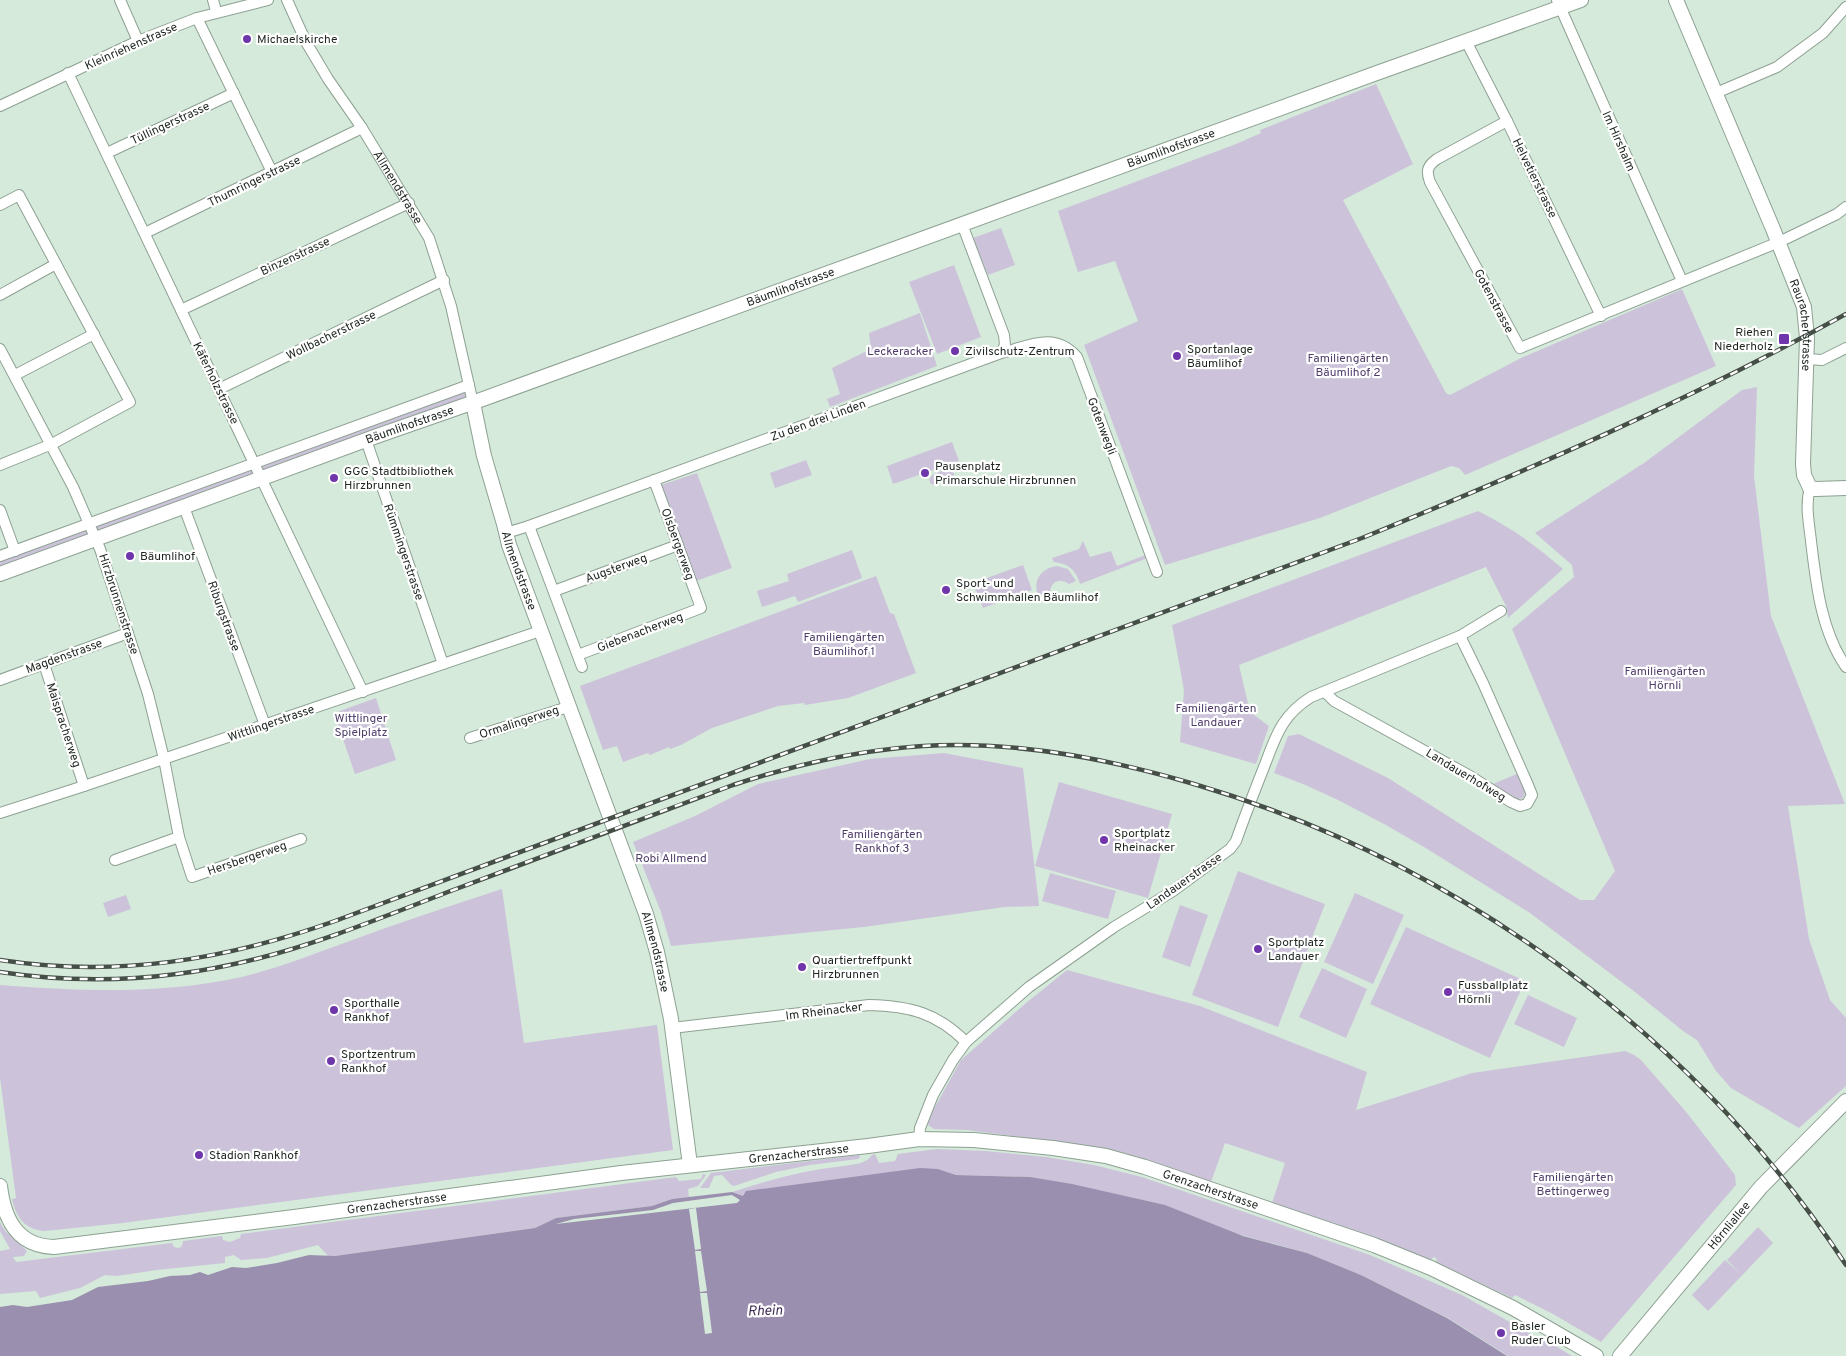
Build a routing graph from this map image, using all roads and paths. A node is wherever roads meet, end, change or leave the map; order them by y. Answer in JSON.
{"nodes":[{"id":1,"x":120,"y":0,"type":"edge"},
{"id":2,"x":212,"y":0,"type":"edge"},
{"id":3,"x":268,"y":0,"type":"edge"},
{"id":4,"x":287,"y":0,"type":"edge"},
{"id":5,"x":1581,"y":0,"type":"edge"},
{"id":6,"x":1676,"y":0,"type":"edge"},
{"id":7,"x":1558,"y":4,"type":"edge"},
{"id":8,"x":1846,"y":8,"type":"edge"},
{"id":9,"x":216,"y":12,"type":"junction"},
{"id":10,"x":197,"y":18,"type":"junction"},
{"id":11,"x":138,"y":41,"type":"junction"},
{"id":12,"x":1466,"y":41,"type":"junction"},
{"id":13,"x":68,"y":73,"type":"junction"},
{"id":14,"x":234,"y":93,"type":"junction"},
{"id":15,"x":1716,"y":93,"type":"junction"},
{"id":16,"x":0,"y":106,"type":"edge"},
{"id":17,"x":1507,"y":121,"type":"junction"},
{"id":18,"x":362,"y":128,"type":"junction"},
{"id":19,"x":107,"y":153,"type":"junction"},
{"id":20,"x":272,"y":172,"type":"junction"},
{"id":21,"x":409,"y":203,"type":"junction"},
{"id":22,"x":0,"y":206,"type":"edge"},
{"id":23,"x":1846,"y":207,"type":"edge"},
{"id":24,"x":962,"y":224,"type":"junction"},
{"id":25,"x":145,"y":233,"type":"junction"},
{"id":26,"x":1779,"y":242,"type":"junction"},
{"id":27,"x":56,"y":264,"type":"junction"},
{"id":28,"x":444,"y":280,"type":"junction"},
{"id":29,"x":1682,"y":281,"type":"junction"},
{"id":30,"x":0,"y":295,"type":"edge"},
{"id":31,"x":181,"y":310,"type":"junction"},
{"id":32,"x":1601,"y":316,"type":"junction"},
{"id":33,"x":94,"y":334,"type":"junction"},
{"id":34,"x":1846,"y":348,"type":"edge"},
{"id":35,"x":0,"y":349,"type":"edge"},
{"id":36,"x":1001,"y":353,"type":"junction"},
{"id":37,"x":1807,"y":359,"type":"junction"},
{"id":38,"x":14,"y":375,"type":"junction"},
{"id":39,"x":469,"y":385,"type":"junction"},
{"id":40,"x":219,"y":389,"type":"junction"},
{"id":41,"x":473,"y":403,"type":"junction"},
{"id":42,"x":366,"y":440,"type":"junction"},
{"id":43,"x":52,"y":444,"type":"junction"},
{"id":44,"x":254,"y":463,"type":"junction"},
{"id":45,"x":0,"y":465,"type":"edge"},
{"id":46,"x":261,"y":478,"type":"junction"},
{"id":47,"x":654,"y":480,"type":"junction"},
{"id":48,"x":1810,"y":488,"type":"junction"},
{"id":49,"x":1846,"y":488,"type":"edge"},
{"id":50,"x":184,"y":507,"type":"junction"},
{"id":51,"x":0,"y":510,"type":"edge"},
{"id":52,"x":90,"y":523,"type":"junction"},
{"id":53,"x":529,"y":526,"type":"junction"},
{"id":54,"x":506,"y":533,"type":"junction"},
{"id":55,"x":96,"y":538,"type":"junction"},
{"id":56,"x":678,"y":545,"type":"junction"},
{"id":57,"x":15,"y":551,"type":"junction"},
{"id":58,"x":0,"y":556,"type":"edge"},
{"id":59,"x":1157,"y":572,"type":"dead end"},
{"id":60,"x":0,"y":574,"type":"edge"},
{"id":61,"x":554,"y":591,"type":"junction"},
{"id":62,"x":702,"y":608,"type":"joint"},
{"id":63,"x":1501,"y":611,"type":"dead end"},
{"id":64,"x":540,"y":631,"type":"junction"},
{"id":65,"x":128,"y":633,"type":"junction"},
{"id":66,"x":1460,"y":636,"type":"junction"},
{"id":67,"x":578,"y":655,"type":"junction"},
{"id":68,"x":44,"y":664,"type":"junction"},
{"id":69,"x":443,"y":664,"type":"junction"},
{"id":70,"x":582,"y":667,"type":"dead end"},
{"id":71,"x":1846,"y":667,"type":"edge"},
{"id":72,"x":0,"y":680,"type":"edge"},
{"id":73,"x":363,"y":692,"type":"junction"},
{"id":74,"x":1324,"y":692,"type":"junction"},
{"id":75,"x":568,"y":707,"type":"junction"},
{"id":76,"x":265,"y":725,"type":"junction"},
{"id":77,"x":470,"y":738,"type":"dead end"},
{"id":78,"x":164,"y":759,"type":"junction"},
{"id":79,"x":84,"y":786,"type":"junction"},
{"id":80,"x":1,"y":810,"type":"edge"},
{"id":81,"x":179,"y":837,"type":"junction"},
{"id":82,"x":301,"y":839,"type":"dead end"},
{"id":83,"x":115,"y":860,"type":"dead end"},
{"id":84,"x":192,"y":877,"type":"joint"},
{"id":85,"x":672,"y":1028,"type":"junction"},
{"id":86,"x":966,"y":1042,"type":"junction"},
{"id":87,"x":1846,"y":1102,"type":"edge"},
{"id":88,"x":919,"y":1138,"type":"junction"},
{"id":89,"x":690,"y":1165,"type":"junction"},
{"id":90,"x":0,"y":1186,"type":"edge"},
{"id":91,"x":1596,"y":1356,"type":"edge"},
{"id":92,"x":1620,"y":1356,"type":"edge"}],
"edges":[{"from":1,"to":11,"type":"street"},
{"from":2,"to":9,"type":"street"},
{"from":3,"to":9,"type":"street","name":"Kleinriehenstrasse"},
{"from":4,"to":18,"type":"street","name":"Allmendstrasse"},
{"from":5,"to":7,"type":"main road","name":"Bäumlihofstrasse"},
{"from":6,"to":15,"type":"main road","name":"Rauracherstrasse"},
{"from":7,"to":12,"type":"main road","name":"Bäumlihofstrasse"},
{"from":7,"to":29,"type":"street","name":"Im Hirshalm"},
{"from":8,"to":15,"type":"street"},
{"from":9,"to":10,"type":"street","name":"Kleinriehenstrasse"},
{"from":10,"to":11,"type":"street","name":"Kleinriehenstrasse"},
{"from":10,"to":14,"type":"street"},
{"from":11,"to":13,"type":"street","name":"Kleinriehenstrasse"},
{"from":12,"to":17,"type":"street","name":"Helvetierstrasse"},
{"from":12,"to":24,"type":"main road","name":"Bäumlihofstrasse"},
{"from":13,"to":16,"type":"street","name":"Kleinriehenstrasse"},
{"from":13,"to":19,"type":"street","name":"Käferholzstrasse"},
{"from":14,"to":19,"type":"street","name":"Tüllingerstrasse"},
{"from":14,"to":20,"type":"street"},
{"from":15,"to":26,"type":"main road","name":"Rauracherstrasse"},
{"from":17,"to":32,"type":"street","name":"Helvetierstrasse"},
{"from":17,"to":32,"type":"street","name":"Gotenstrasse"},
{"from":18,"to":20,"type":"street","name":"Thumringerstrasse"},
{"from":18,"to":21,"type":"street","name":"Allmendstrasse"},
{"from":19,"to":25,"type":"street","name":"Käferholzstrasse"},
{"from":20,"to":25,"type":"street","name":"Thumringerstrasse"},
{"from":21,"to":28,"type":"street","name":"Allmendstrasse"},
{"from":21,"to":31,"type":"street","name":"Binzenstrasse"},
{"from":22,"to":27,"type":"street"},
{"from":23,"to":26,"type":"street","name":"Gotenstrasse"},
{"from":24,"to":36,"type":"street"},
{"from":24,"to":41,"type":"main road","name":"Bäumlihofstrasse"},
{"from":25,"to":31,"type":"street","name":"Käferholzstrasse"},
{"from":26,"to":29,"type":"street","name":"Gotenstrasse"},
{"from":26,"to":37,"type":"main road","name":"Rauracherstrasse"},
{"from":27,"to":30,"type":"street"},
{"from":27,"to":33,"type":"street"},
{"from":28,"to":39,"type":"street","name":"Allmendstrasse"},
{"from":28,"to":40,"type":"street","name":"Wollbacherstrasse"},
{"from":29,"to":32,"type":"street","name":"Gotenstrasse"},
{"from":31,"to":40,"type":"street","name":"Käferholzstrasse"},
{"from":33,"to":38,"type":"street"},
{"from":33,"to":43,"type":"street"},
{"from":34,"to":37,"type":"street"},
{"from":35,"to":38,"type":"street","name":"Hirzbrunnenstrasse"},
{"from":36,"to":47,"type":"street","name":"Zu den drei Linden"},
{"from":36,"to":59,"type":"street","name":"Gotenwegli"},
{"from":37,"to":48,"type":"main road","name":"Rauracherstrasse"},
{"from":38,"to":43,"type":"street","name":"Hirzbrunnenstrasse"},
{"from":39,"to":41,"type":"street","name":"Allmendstrasse"},
{"from":39,"to":44,"type":"street","name":"Bäumlihofstrasse"},
{"from":40,"to":44,"type":"street","name":"Käferholzstrasse"},
{"from":41,"to":42,"type":"main road","name":"Bäumlihofstrasse"},
{"from":41,"to":54,"type":"main road","name":"Allmendstrasse"},
{"from":42,"to":46,"type":"main road","name":"Bäumlihofstrasse"},
{"from":42,"to":69,"type":"street","name":"Rümmingerstrasse"},
{"from":43,"to":45,"type":"street"},
{"from":43,"to":52,"type":"street","name":"Hirzbrunnenstrasse"},
{"from":44,"to":46,"type":"street","name":"Käferholzstrasse"},
{"from":44,"to":52,"type":"street","name":"Bäumlihofstrasse"},
{"from":46,"to":50,"type":"main road","name":"Bäumlihofstrasse"},
{"from":46,"to":73,"type":"street","name":"Käferholzstrasse"},
{"from":47,"to":53,"type":"street","name":"Zu den drei Linden"},
{"from":47,"to":56,"type":"street","name":"Olsbergerweg"},
{"from":48,"to":49,"type":"main road"},
{"from":48,"to":71,"type":"street","name":"Rauracherstrasse"},
{"from":50,"to":55,"type":"main road","name":"Bäumlihofstrasse"},
{"from":50,"to":76,"type":"street","name":"Riburgstrasse"},
{"from":51,"to":57,"type":"street"},
{"from":52,"to":55,"type":"street","name":"Hirzbrunnenstrasse"},
{"from":52,"to":57,"type":"street","name":"Bäumlihofstrasse"},
{"from":53,"to":54,"type":"street","name":"Zu den drei Linden"},
{"from":53,"to":61,"type":"street","name":"Allmendstrasse"},
{"from":54,"to":64,"type":"main road","name":"Allmendstrasse"},
{"from":55,"to":60,"type":"main road","name":"Bäumlihofstrasse"},
{"from":55,"to":65,"type":"street","name":"Hirzbrunnenstrasse"},
{"from":56,"to":61,"type":"street","name":"Augsterweg"},
{"from":56,"to":62,"type":"street","name":"Olsbergerweg"},
{"from":57,"to":58,"type":"street","name":"Bäumlihofstrasse"},
{"from":61,"to":67,"type":"street","name":"Allmendstrasse"},
{"from":62,"to":67,"type":"street","name":"Giebenacherweg"},
{"from":63,"to":66,"type":"street","name":"Landauerstrasse"},
{"from":64,"to":69,"type":"street","name":"Wittlingerstrasse"},
{"from":64,"to":75,"type":"main road","name":"Allmendstrasse"},
{"from":65,"to":68,"type":"street","name":"Magdenstrasse"},
{"from":65,"to":78,"type":"street","name":"Hirzbrunnenstrasse"},
{"from":66,"to":74,"type":"street","name":"Landauerstrasse"},
{"from":66,"to":74,"type":"street","name":"Landauerhofweg"},
{"from":67,"to":70,"type":"street","name":"Allmendstrasse"},
{"from":68,"to":72,"type":"street","name":"Magdenstrasse"},
{"from":68,"to":79,"type":"street","name":"Maispracherweg"},
{"from":69,"to":73,"type":"street","name":"Wittlingerstrasse"},
{"from":73,"to":76,"type":"street","name":"Wittlingerstrasse"},
{"from":74,"to":86,"type":"street","name":"Landauerstrasse"},
{"from":75,"to":77,"type":"street","name":"Ormalingerweg"},
{"from":75,"to":85,"type":"main road","name":"Allmendstrasse"},
{"from":76,"to":78,"type":"street","name":"Wittlingerstrasse"},
{"from":78,"to":79,"type":"street","name":"Wittlingerstrasse"},
{"from":78,"to":81,"type":"street","name":"Hirzbrunnenstrasse"},
{"from":79,"to":80,"type":"street","name":"Wittlingerstrasse"},
{"from":81,"to":83,"type":"street"},
{"from":81,"to":84,"type":"street","name":"Hirzbrunnenstrasse"},
{"from":82,"to":84,"type":"street","name":"Hersbergerweg"},
{"from":85,"to":86,"type":"street","name":"Im Rheinacker"},
{"from":85,"to":89,"type":"main road","name":"Allmendstrasse"},
{"from":86,"to":88,"type":"street","name":"Landauerstrasse"},
{"from":87,"to":92,"type":"main road","name":"Hörnliallee"},
{"from":88,"to":89,"type":"main road","name":"Grenzacherstrasse"},
{"from":88,"to":91,"type":"main road","name":"Grenzacherstrasse"},
{"from":89,"to":90,"type":"main road","name":"Grenzacherstrasse"}]}
